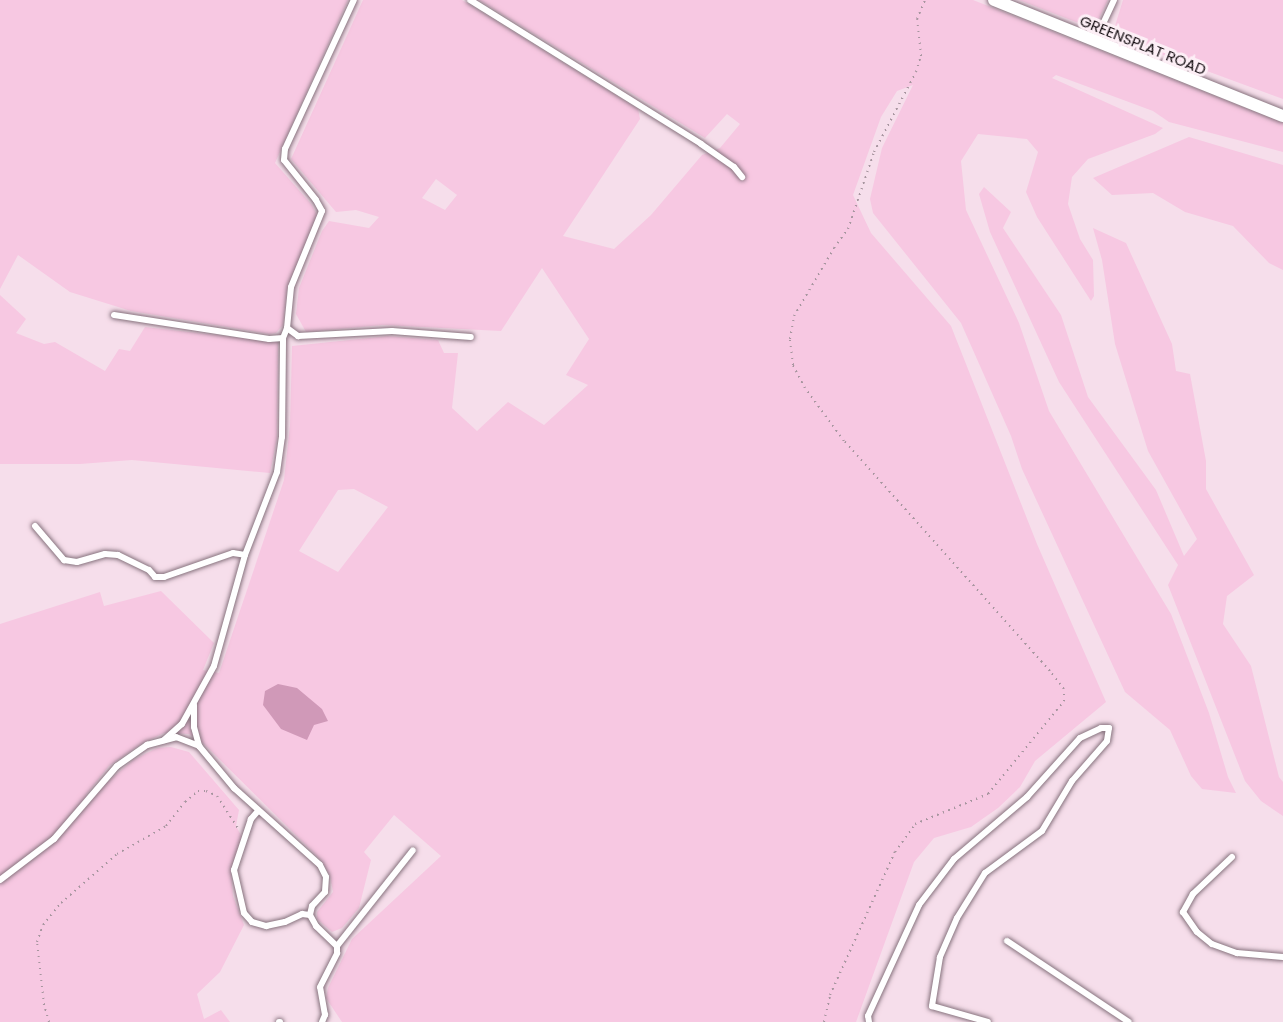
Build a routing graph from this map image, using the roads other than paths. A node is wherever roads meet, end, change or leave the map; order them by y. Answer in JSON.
{"nodes":[{"id":1,"x":354,"y":0,"type":"edge"},
{"id":2,"x":470,"y":0,"type":"edge"},
{"id":3,"x":994,"y":0,"type":"edge"},
{"id":4,"x":1114,"y":0,"type":"edge"},
{"id":5,"x":1095,"y":42,"type":"junction"},
{"id":6,"x":1283,"y":116,"type":"edge"},
{"id":7,"x":742,"y":177,"type":"dead end"},
{"id":8,"x":114,"y":315,"type":"dead end"},
{"id":9,"x":287,"y":328,"type":"junction"},
{"id":10,"x":283,"y":338,"type":"junction"},
{"id":11,"x":471,"y":338,"type":"dead end"},
{"id":12,"x":34,"y":526,"type":"dead end"},
{"id":13,"x":245,"y":555,"type":"junction"},
{"id":14,"x":194,"y":704,"type":"junction"},
{"id":15,"x":164,"y":740,"type":"junction"},
{"id":16,"x":199,"y":746,"type":"junction"},
{"id":17,"x":258,"y":811,"type":"junction"},
{"id":18,"x":413,"y":850,"type":"dead end"},
{"id":19,"x":1232,"y":857,"type":"dead end"},
{"id":20,"x":0,"y":880,"type":"edge"},
{"id":21,"x":310,"y":915,"type":"junction"},
{"id":22,"x":1007,"y":940,"type":"dead end"},
{"id":23,"x":337,"y":946,"type":"junction"},
{"id":24,"x":1283,"y":957,"type":"edge"},
{"id":25,"x":322,"y":1022,"type":"edge"},
{"id":26,"x":870,"y":1022,"type":"edge"},
{"id":27,"x":988,"y":1022,"type":"edge"},
{"id":28,"x":1128,"y":1022,"type":"edge"}],
"edges":[{"from":1,"to":9,"type":"lane"},
{"from":2,"to":7,"type":"lane"},
{"from":3,"to":5,"type":"street","name":"GREENSPLAT ROAD"},
{"from":4,"to":5,"type":"lane"},
{"from":5,"to":6,"type":"street","name":"GREENSPLAT ROAD"},
{"from":8,"to":10,"type":"lane"},
{"from":9,"to":10,"type":"lane"},
{"from":9,"to":11,"type":"lane"},
{"from":10,"to":13,"type":"lane"},
{"from":12,"to":13,"type":"lane"},
{"from":13,"to":14,"type":"lane"},
{"from":14,"to":15,"type":"lane"},
{"from":14,"to":16,"type":"lane"},
{"from":15,"to":16,"type":"lane"},
{"from":15,"to":20,"type":"lane"},
{"from":16,"to":17,"type":"lane"},
{"from":17,"to":21,"type":"lane"},
{"from":17,"to":21,"type":"lane"},
{"from":18,"to":23,"type":"lane"},
{"from":19,"to":24,"type":"lane"},
{"from":21,"to":23,"type":"lane"},
{"from":22,"to":28,"type":"lane"},
{"from":23,"to":25,"type":"lane"},
{"from":26,"to":27,"type":"lane"}]}
